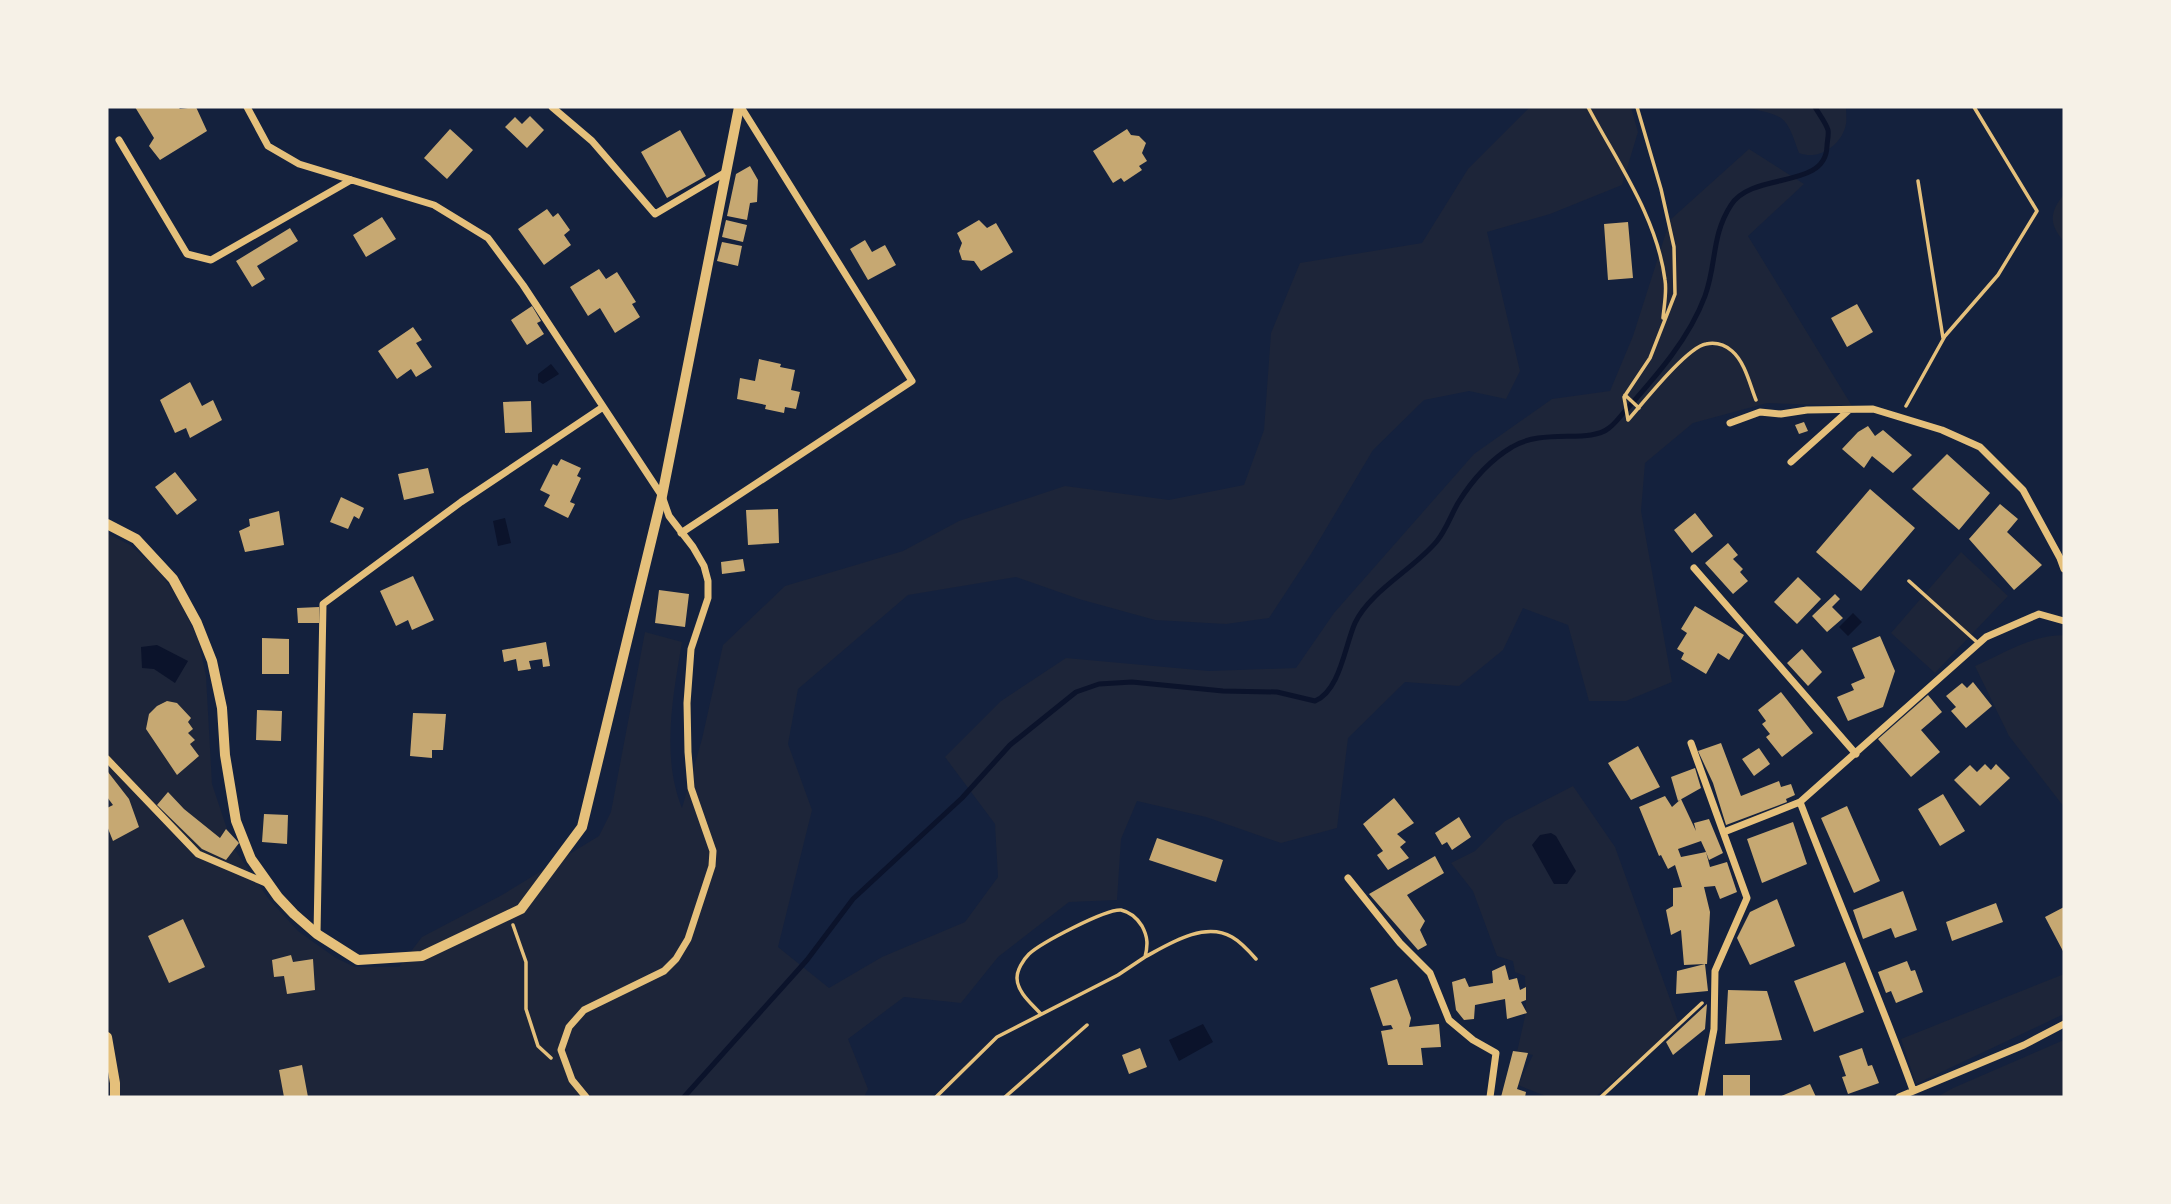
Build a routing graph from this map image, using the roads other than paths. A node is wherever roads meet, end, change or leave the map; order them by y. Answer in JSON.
{"nodes":[{"id":1,"x":247,"y":107,"type":"edge"},
{"id":2,"x":552,"y":107,"type":"edge"},
{"id":3,"x":740,"y":107,"type":"edge"},
{"id":4,"x":119,"y":140,"type":"dead end"},
{"id":5,"x":726,"y":172,"type":"junction"},
{"id":6,"x":351,"y":180,"type":"junction"},
{"id":7,"x":603,"y":407,"type":"junction"},
{"id":8,"x":1850,"y":410,"type":"junction"},
{"id":9,"x":1730,"y":423,"type":"dead end"},
{"id":10,"x":1791,"y":461,"type":"dead end"},
{"id":11,"x":662,"y":496,"type":"junction"},
{"id":12,"x":107,"y":524,"type":"edge"},
{"id":13,"x":681,"y":533,"type":"junction"},
{"id":14,"x":1695,"y":568,"type":"dead end"},
{"id":15,"x":2064,"y":569,"type":"edge"},
{"id":16,"x":1909,"y":581,"type":"dead end"},
{"id":17,"x":2064,"y":621,"type":"edge"},
{"id":18,"x":1978,"y":643,"type":"junction"},
{"id":19,"x":1691,"y":743,"type":"dead end"},
{"id":20,"x":1856,"y":754,"type":"junction"},
{"id":21,"x":107,"y":759,"type":"edge"},
{"id":22,"x":1800,"y":802,"type":"junction"},
{"id":23,"x":1724,"y":832,"type":"junction"},
{"id":24,"x":1348,"y":878,"type":"dead end"},
{"id":25,"x":269,"y":884,"type":"junction"},
{"id":26,"x":317,"y":934,"type":"junction"},
{"id":27,"x":1145,"y":957,"type":"junction"},
{"id":28,"x":1256,"y":959,"type":"dead end"},
{"id":29,"x":1040,"y":1013,"type":"junction"},
{"id":30,"x":2064,"y":1024,"type":"edge"},
{"id":31,"x":1087,"y":1025,"type":"dead end"},
{"id":32,"x":107,"y":1037,"type":"edge"},
{"id":33,"x":1913,"y":1090,"type":"junction"},
{"id":34,"x":115,"y":1097,"type":"edge"},
{"id":35,"x":586,"y":1097,"type":"edge"},
{"id":36,"x":936,"y":1097,"type":"edge"},
{"id":37,"x":1005,"y":1097,"type":"edge"},
{"id":38,"x":1490,"y":1097,"type":"edge"},
{"id":39,"x":1701,"y":1097,"type":"edge"},
{"id":40,"x":1899,"y":1097,"type":"edge"}],
"edges":[{"from":1,"to":6,"type":"street"},
{"from":2,"to":5,"type":"street"},
{"from":3,"to":5,"type":"street"},
{"from":3,"to":13,"type":"street"},
{"from":4,"to":6,"type":"street"},
{"from":5,"to":11,"type":"street"},
{"from":6,"to":7,"type":"street"},
{"from":7,"to":11,"type":"street"},
{"from":7,"to":26,"type":"street"},
{"from":8,"to":9,"type":"street"},
{"from":8,"to":10,"type":"street"},
{"from":8,"to":15,"type":"street"},
{"from":11,"to":13,"type":"street"},
{"from":11,"to":26,"type":"street"},
{"from":12,"to":25,"type":"street"},
{"from":13,"to":35,"type":"street"},
{"from":14,"to":20,"type":"street"},
{"from":16,"to":18,"type":"lane"},
{"from":17,"to":18,"type":"street"},
{"from":18,"to":20,"type":"street"},
{"from":19,"to":23,"type":"street"},
{"from":20,"to":22,"type":"street"},
{"from":21,"to":25,"type":"street"},
{"from":22,"to":23,"type":"street"},
{"from":22,"to":33,"type":"street"},
{"from":23,"to":39,"type":"street"},
{"from":24,"to":38,"type":"street"},
{"from":25,"to":26,"type":"street"},
{"from":27,"to":28,"type":"lane"},
{"from":27,"to":29,"type":"lane"},
{"from":27,"to":29,"type":"lane"},
{"from":29,"to":36,"type":"lane"},
{"from":30,"to":33,"type":"street"},
{"from":31,"to":37,"type":"lane"},
{"from":32,"to":34,"type":"street"},
{"from":33,"to":40,"type":"street"}]}
